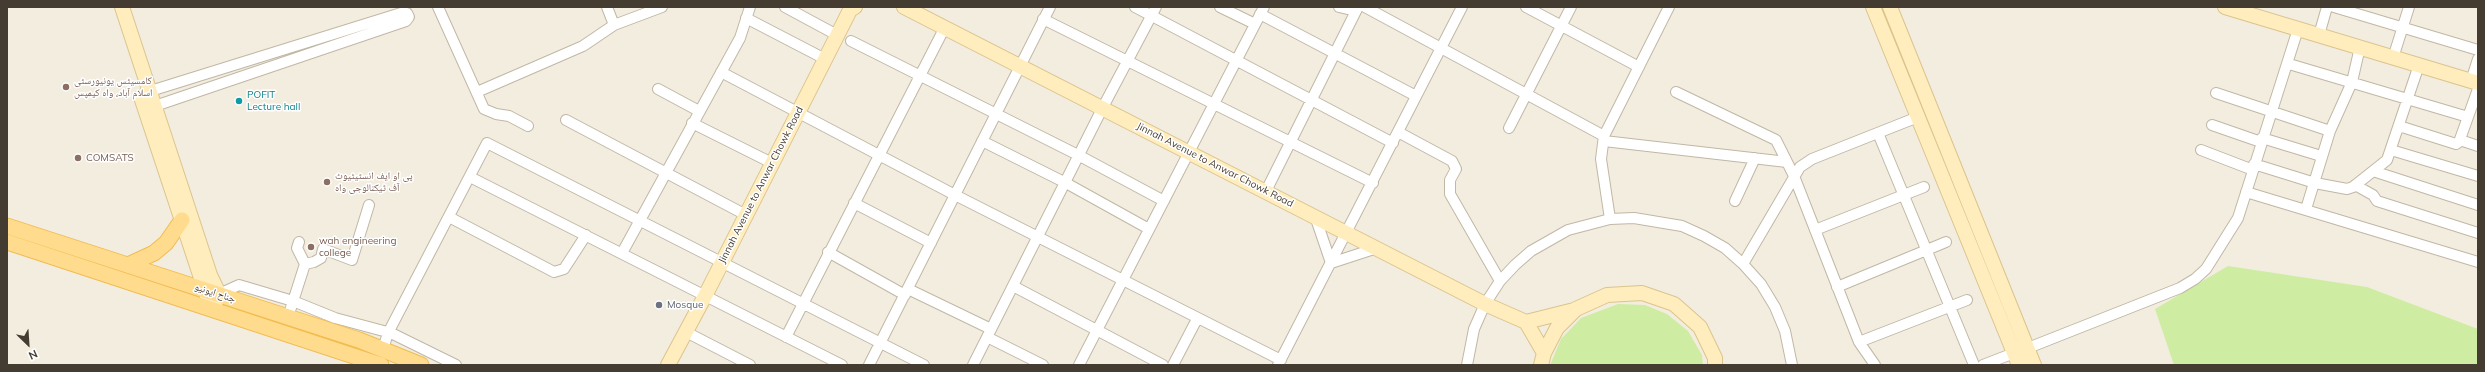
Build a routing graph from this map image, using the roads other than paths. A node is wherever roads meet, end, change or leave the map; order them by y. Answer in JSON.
{"nodes":[{"id":1,"x":112,"y":7,"type":"edge"},
{"id":2,"x":122,"y":7,"type":"edge"},
{"id":3,"x":438,"y":7,"type":"edge"},
{"id":4,"x":608,"y":7,"type":"edge"},
{"id":5,"x":662,"y":7,"type":"edge"},
{"id":6,"x":750,"y":7,"type":"edge"},
{"id":7,"x":785,"y":7,"type":"edge"},
{"id":8,"x":855,"y":7,"type":"edge"},
{"id":9,"x":904,"y":7,"type":"edge"},
{"id":10,"x":1050,"y":7,"type":"edge"},
{"id":11,"x":1135,"y":7,"type":"edge"},
{"id":12,"x":1220,"y":7,"type":"edge"},
{"id":13,"x":1339,"y":7,"type":"edge"},
{"id":14,"x":1462,"y":7,"type":"edge"},
{"id":15,"x":1526,"y":7,"type":"edge"},
{"id":16,"x":1571,"y":7,"type":"edge"},
{"id":17,"x":1669,"y":7,"type":"edge"},
{"id":18,"x":1873,"y":7,"type":"edge"},
{"id":19,"x":1890,"y":7,"type":"edge"},
{"id":20,"x":2327,"y":7,"type":"edge"},
{"id":21,"x":2334,"y":7,"type":"edge"},
{"id":22,"x":2409,"y":7,"type":"edge"},
{"id":23,"x":1359,"y":8,"type":"edge"},
{"id":24,"x":2232,"y":8,"type":"edge"},
{"id":25,"x":1262,"y":10,"type":"edge"},
{"id":26,"x":1154,"y":11,"type":"edge"},
{"id":27,"x":746,"y":18,"type":"junction"},
{"id":28,"x":1043,"y":19,"type":"junction"},
{"id":29,"x":1255,"y":24,"type":"junction"},
{"id":30,"x":614,"y":25,"type":"junction"},
{"id":31,"x":1562,"y":26,"type":"junction"},
{"id":32,"x":945,"y":27,"type":"junction"},
{"id":33,"x":2403,"y":28,"type":"junction"},
{"id":34,"x":2298,"y":29,"type":"junction"},
{"id":35,"x":837,"y":35,"type":"junction"},
{"id":36,"x":2319,"y":35,"type":"junction"},
{"id":37,"x":851,"y":41,"type":"dead end"},
{"id":38,"x":2360,"y":48,"type":"junction"},
{"id":39,"x":1440,"y":49,"type":"junction"},
{"id":40,"x":2478,"y":50,"type":"edge"},
{"id":41,"x":1334,"y":54,"type":"junction"},
{"id":42,"x":2394,"y":58,"type":"junction"},
{"id":43,"x":825,"y":59,"type":"junction"},
{"id":44,"x":2478,"y":59,"type":"edge"},
{"id":45,"x":1236,"y":60,"type":"junction"},
{"id":46,"x":1127,"y":61,"type":"junction"},
{"id":47,"x":2288,"y":64,"type":"junction"},
{"id":48,"x":1019,"y":65,"type":"junction"},
{"id":49,"x":2419,"y":65,"type":"junction"},
{"id":50,"x":1639,"y":67,"type":"junction"},
{"id":51,"x":721,"y":72,"type":"junction"},
{"id":52,"x":919,"y":76,"type":"junction"},
{"id":53,"x":2352,"y":82,"type":"junction"},
{"id":54,"x":2476,"y":84,"type":"edge"},
{"id":55,"x":658,"y":89,"type":"dead end"},
{"id":56,"x":145,"y":92,"type":"junction"},
{"id":57,"x":476,"y":92,"type":"junction"},
{"id":58,"x":1676,"y":92,"type":"dead end"},
{"id":59,"x":1527,"y":93,"type":"junction"},
{"id":60,"x":2216,"y":93,"type":"dead end"},
{"id":61,"x":1416,"y":96,"type":"junction"},
{"id":62,"x":2409,"y":99,"type":"junction"},
{"id":63,"x":1311,"y":100,"type":"junction"},
{"id":64,"x":1214,"y":104,"type":"junction"},
{"id":65,"x":1103,"y":107,"type":"junction"},
{"id":66,"x":150,"y":108,"type":"junction"},
{"id":67,"x":699,"y":111,"type":"junction"},
{"id":68,"x":2271,"y":111,"type":"junction"},
{"id":69,"x":798,"y":112,"type":"junction"},
{"id":70,"x":995,"y":113,"type":"junction"},
{"id":71,"x":1918,"y":117,"type":"junction"},
{"id":72,"x":2468,"y":117,"type":"junction"},
{"id":73,"x":566,"y":120,"type":"dead end"},
{"id":74,"x":692,"y":123,"type":"junction"},
{"id":75,"x":2212,"y":125,"type":"dead end"},
{"id":76,"x":528,"y":126,"type":"dead end"},
{"id":77,"x":2399,"y":126,"type":"junction"},
{"id":78,"x":1509,"y":128,"type":"dead end"},
{"id":79,"x":2330,"y":131,"type":"junction"},
{"id":80,"x":1398,"y":132,"type":"junction"},
{"id":81,"x":1878,"y":133,"type":"junction"},
{"id":82,"x":1604,"y":138,"type":"junction"},
{"id":83,"x":2262,"y":140,"type":"junction"},
{"id":84,"x":2460,"y":140,"type":"junction"},
{"id":85,"x":982,"y":141,"type":"junction"},
{"id":86,"x":1290,"y":142,"type":"junction"},
{"id":87,"x":1393,"y":142,"type":"junction"},
{"id":88,"x":2478,"y":146,"type":"edge"},
{"id":89,"x":2201,"y":150,"type":"dead end"},
{"id":90,"x":2390,"y":150,"type":"junction"},
{"id":91,"x":1189,"y":152,"type":"junction"},
{"id":92,"x":880,"y":154,"type":"junction"},
{"id":93,"x":1078,"y":155,"type":"junction"},
{"id":94,"x":2321,"y":156,"type":"junction"},
{"id":95,"x":1755,"y":158,"type":"junction"},
{"id":96,"x":1787,"y":162,"type":"junction"},
{"id":97,"x":772,"y":163,"type":"junction"},
{"id":98,"x":2253,"y":167,"type":"junction"},
{"id":99,"x":2373,"y":171,"type":"junction"},
{"id":100,"x":666,"y":172,"type":"junction"},
{"id":101,"x":1794,"y":176,"type":"junction"},
{"id":102,"x":2478,"y":176,"type":"edge"},
{"id":103,"x":470,"y":177,"type":"junction"},
{"id":104,"x":1372,"y":182,"type":"junction"},
{"id":105,"x":1066,"y":183,"type":"junction"},
{"id":106,"x":2315,"y":183,"type":"junction"},
{"id":107,"x":2355,"y":185,"type":"junction"},
{"id":108,"x":1924,"y":187,"type":"dead end"},
{"id":109,"x":1266,"y":190,"type":"junction"},
{"id":110,"x":2246,"y":192,"type":"junction"},
{"id":111,"x":955,"y":195,"type":"junction"},
{"id":112,"x":1903,"y":195,"type":"junction"},
{"id":113,"x":1164,"y":201,"type":"junction"},
{"id":114,"x":1735,"y":201,"type":"dead end"},
{"id":115,"x":854,"y":203,"type":"junction"},
{"id":116,"x":370,"y":205,"type":"dead end"},
{"id":117,"x":2478,"y":205,"type":"edge"},
{"id":118,"x":2306,"y":209,"type":"junction"},
{"id":119,"x":746,"y":215,"type":"junction"},
{"id":120,"x":449,"y":216,"type":"junction"},
{"id":121,"x":1315,"y":216,"type":"junction"},
{"id":122,"x":186,"y":219,"type":"junction"},
{"id":123,"x":1610,"y":219,"type":"junction"},
{"id":124,"x":639,"y":222,"type":"junction"},
{"id":125,"x":7,"y":226,"type":"edge"},
{"id":126,"x":1149,"y":230,"type":"junction"},
{"id":127,"x":1815,"y":230,"type":"junction"},
{"id":128,"x":1347,"y":233,"type":"junction"},
{"id":129,"x":2478,"y":233,"type":"edge"},
{"id":130,"x":586,"y":235,"type":"junction"},
{"id":131,"x":1038,"y":237,"type":"junction"},
{"id":132,"x":7,"y":242,"type":"edge"},
{"id":133,"x":299,"y":242,"type":"dead end"},
{"id":134,"x":1946,"y":242,"type":"dead end"},
{"id":135,"x":931,"y":243,"type":"junction"},
{"id":136,"x":1377,"y":248,"type":"junction"},
{"id":137,"x":1926,"y":251,"type":"junction"},
{"id":138,"x":828,"y":252,"type":"junction"},
{"id":139,"x":622,"y":253,"type":"junction"},
{"id":140,"x":722,"y":262,"type":"junction"},
{"id":141,"x":2478,"y":262,"type":"edge"},
{"id":142,"x":1331,"y":263,"type":"junction"},
{"id":143,"x":1992,"y":263,"type":"junction"},
{"id":144,"x":305,"y":264,"type":"junction"},
{"id":145,"x":1743,"y":264,"type":"junction"},
{"id":146,"x":128,"y":265,"type":"junction"},
{"id":147,"x":1979,"y":269,"type":"junction"},
{"id":148,"x":1123,"y":280,"type":"junction"},
{"id":149,"x":1500,"y":281,"type":"junction"},
{"id":150,"x":1013,"y":286,"type":"junction"},
{"id":151,"x":1837,"y":287,"type":"junction"},
{"id":152,"x":204,"y":289,"type":"junction"},
{"id":153,"x":907,"y":292,"type":"junction"},
{"id":154,"x":220,"y":294,"type":"junction"},
{"id":155,"x":705,"y":296,"type":"junction"},
{"id":156,"x":1967,"y":300,"type":"dead end"},
{"id":157,"x":293,"y":301,"type":"junction"},
{"id":158,"x":802,"y":303,"type":"junction"},
{"id":159,"x":1485,"y":304,"type":"junction"},
{"id":160,"x":1950,"y":307,"type":"junction"},
{"id":161,"x":213,"y":309,"type":"junction"},
{"id":162,"x":1576,"y":309,"type":"junction"},
{"id":163,"x":288,"y":317,"type":"junction"},
{"id":164,"x":1198,"y":319,"type":"junction"},
{"id":165,"x":1526,"y":322,"type":"junction"},
{"id":166,"x":1097,"y":329,"type":"junction"},
{"id":167,"x":686,"y":332,"type":"junction"},
{"id":168,"x":388,"y":333,"type":"junction"},
{"id":169,"x":989,"y":333,"type":"junction"},
{"id":170,"x":786,"y":337,"type":"junction"},
{"id":171,"x":882,"y":342,"type":"junction"},
{"id":172,"x":1859,"y":342,"type":"junction"},
{"id":173,"x":383,"y":348,"type":"junction"},
{"id":174,"x":2028,"y":348,"type":"junction"},
{"id":175,"x":1543,"y":359,"type":"edge"},
{"id":176,"x":2016,"y":359,"type":"edge"},
{"id":177,"x":1280,"y":362,"type":"edge"},
{"id":178,"x":381,"y":365,"type":"edge"},
{"id":179,"x":421,"y":365,"type":"edge"},
{"id":180,"x":456,"y":365,"type":"edge"},
{"id":181,"x":668,"y":365,"type":"edge"},
{"id":182,"x":750,"y":365,"type":"edge"},
{"id":183,"x":842,"y":365,"type":"edge"},
{"id":184,"x":869,"y":365,"type":"edge"},
{"id":185,"x":924,"y":365,"type":"edge"},
{"id":186,"x":973,"y":365,"type":"edge"},
{"id":187,"x":1043,"y":365,"type":"edge"},
{"id":188,"x":1079,"y":365,"type":"edge"},
{"id":189,"x":1163,"y":365,"type":"edge"},
{"id":190,"x":1173,"y":365,"type":"edge"},
{"id":191,"x":1466,"y":365,"type":"edge"},
{"id":192,"x":1715,"y":365,"type":"edge"},
{"id":193,"x":1792,"y":365,"type":"edge"},
{"id":194,"x":1875,"y":365,"type":"edge"},
{"id":195,"x":1974,"y":365,"type":"edge"},
{"id":196,"x":1983,"y":365,"type":"edge"},
{"id":197,"x":2034,"y":365,"type":"edge"}],
"edges":[{"from":1,"to":56,"type":"street"},
{"from":2,"to":56,"type":"street"},
{"from":3,"to":57,"type":"street"},
{"from":4,"to":30,"type":"street"},
{"from":5,"to":30,"type":"street"},
{"from":6,"to":27,"type":"street"},
{"from":7,"to":35,"type":"street"},
{"from":8,"to":35,"type":"street","name":"Jinnah Avenue to Anwar Chowk Road"},
{"from":9,"to":32,"type":"street","name":"Jinnah Avenue to Anwar Chowk Road"},
{"from":10,"to":28,"type":"street"},
{"from":11,"to":26,"type":"street"},
{"from":12,"to":29,"type":"street"},
{"from":13,"to":23,"type":"street"},
{"from":14,"to":39,"type":"street"},
{"from":15,"to":31,"type":"street"},
{"from":16,"to":31,"type":"street"},
{"from":17,"to":50,"type":"street"},
{"from":18,"to":71,"type":"street"},
{"from":19,"to":143,"type":"street"},
{"from":20,"to":36,"type":"street"},
{"from":21,"to":33,"type":"street"},
{"from":22,"to":33,"type":"street"},
{"from":23,"to":39,"type":"street"},
{"from":23,"to":41,"type":"street"},
{"from":24,"to":34,"type":"street"},
{"from":25,"to":29,"type":"street"},
{"from":25,"to":41,"type":"street"},
{"from":26,"to":45,"type":"street"},
{"from":26,"to":46,"type":"street"},
{"from":27,"to":43,"type":"street"},
{"from":27,"to":51,"type":"street"},
{"from":28,"to":46,"type":"street"},
{"from":28,"to":48,"type":"street"},
{"from":29,"to":45,"type":"street"},
{"from":30,"to":57,"type":"street"},
{"from":31,"to":50,"type":"street"},
{"from":31,"to":59,"type":"street"},
{"from":32,"to":48,"type":"street","name":"Jinnah Avenue to Anwar Chowk Road"},
{"from":32,"to":52,"type":"street"},
{"from":33,"to":40,"type":"street"},
{"from":33,"to":42,"type":"street"},
{"from":34,"to":36,"type":"street"},
{"from":34,"to":47,"type":"street"},
{"from":35,"to":43,"type":"street","name":"Jinnah Avenue to Anwar Chowk Road"},
{"from":36,"to":38,"type":"street"},
{"from":37,"to":52,"type":"street"},
{"from":38,"to":42,"type":"street"},
{"from":38,"to":53,"type":"street"},
{"from":39,"to":59,"type":"street"},
{"from":39,"to":61,"type":"street"},
{"from":41,"to":61,"type":"street"},
{"from":41,"to":63,"type":"street"},
{"from":42,"to":49,"type":"street"},
{"from":43,"to":69,"type":"street","name":"Jinnah Avenue to Anwar Chowk Road"},
{"from":44,"to":54,"type":"street"},
{"from":45,"to":63,"type":"street"},
{"from":45,"to":64,"type":"street"},
{"from":46,"to":64,"type":"street"},
{"from":46,"to":65,"type":"street"},
{"from":47,"to":53,"type":"street"},
{"from":47,"to":68,"type":"street"},
{"from":48,"to":65,"type":"street","name":"Jinnah Avenue to Anwar Chowk Road"},
{"from":48,"to":70,"type":"street"},
{"from":49,"to":54,"type":"street"},
{"from":49,"to":62,"type":"street"},
{"from":50,"to":82,"type":"street"},
{"from":51,"to":67,"type":"street"},
{"from":51,"to":69,"type":"street"},
{"from":52,"to":70,"type":"street"},
{"from":52,"to":92,"type":"street"},
{"from":53,"to":62,"type":"street"},
{"from":53,"to":79,"type":"street"},
{"from":54,"to":72,"type":"street"},
{"from":55,"to":67,"type":"street"},
{"from":56,"to":66,"type":"street"},
{"from":56,"to":66,"type":"street"},
{"from":57,"to":76,"type":"street"},
{"from":58,"to":96,"type":"street"},
{"from":59,"to":78,"type":"street"},
{"from":59,"to":82,"type":"street"},
{"from":60,"to":68,"type":"street"},
{"from":61,"to":80,"type":"street"},
{"from":62,"to":72,"type":"street"},
{"from":62,"to":77,"type":"street"},
{"from":63,"to":86,"type":"street"},
{"from":63,"to":87,"type":"street"},
{"from":64,"to":86,"type":"street"},
{"from":64,"to":91,"type":"street"},
{"from":65,"to":91,"type":"street","name":"Jinnah Avenue to Anwar Chowk Road"},
{"from":65,"to":93,"type":"street"},
{"from":66,"to":122,"type":"street"},
{"from":67,"to":74,"type":"street"},
{"from":68,"to":79,"type":"street"},
{"from":68,"to":83,"type":"street"},
{"from":69,"to":92,"type":"street"},
{"from":69,"to":97,"type":"street","name":"Jinnah Avenue to Anwar Chowk Road"},
{"from":70,"to":85,"type":"street"},
{"from":70,"to":93,"type":"street"},
{"from":71,"to":81,"type":"street"},
{"from":71,"to":147,"type":"street"},
{"from":72,"to":84,"type":"street"},
{"from":73,"to":100,"type":"street"},
{"from":74,"to":97,"type":"street"},
{"from":74,"to":100,"type":"street"},
{"from":75,"to":83,"type":"street"},
{"from":77,"to":84,"type":"street"},
{"from":77,"to":90,"type":"street"},
{"from":79,"to":94,"type":"street"},
{"from":80,"to":87,"type":"street"},
{"from":80,"to":149,"type":"street"},
{"from":81,"to":101,"type":"street"},
{"from":81,"to":112,"type":"street"},
{"from":82,"to":95,"type":"street"},
{"from":82,"to":123,"type":"street"},
{"from":83,"to":94,"type":"street"},
{"from":83,"to":98,"type":"street"},
{"from":84,"to":88,"type":"street"},
{"from":85,"to":105,"type":"street"},
{"from":85,"to":111,"type":"street"},
{"from":86,"to":104,"type":"street"},
{"from":86,"to":109,"type":"street"},
{"from":87,"to":104,"type":"street"},
{"from":89,"to":98,"type":"street"},
{"from":90,"to":99,"type":"street"},
{"from":90,"to":102,"type":"street"},
{"from":91,"to":109,"type":"street","name":"Jinnah Avenue to Anwar Chowk Road"},
{"from":91,"to":113,"type":"street"},
{"from":92,"to":111,"type":"street"},
{"from":92,"to":115,"type":"street"},
{"from":93,"to":105,"type":"street"},
{"from":93,"to":113,"type":"street"},
{"from":94,"to":106,"type":"street"},
{"from":95,"to":96,"type":"street"},
{"from":95,"to":114,"type":"street"},
{"from":96,"to":101,"type":"street"},
{"from":97,"to":119,"type":"street","name":"Jinnah Avenue to Anwar Chowk Road"},
{"from":98,"to":106,"type":"street"},
{"from":98,"to":110,"type":"street"},
{"from":99,"to":107,"type":"street"},
{"from":99,"to":117,"type":"street"},
{"from":100,"to":119,"type":"street"},
{"from":100,"to":124,"type":"street"},
{"from":101,"to":127,"type":"street"},
{"from":101,"to":145,"type":"street"},
{"from":103,"to":120,"type":"street"},
{"from":103,"to":124,"type":"street"},
{"from":103,"to":130,"type":"street"},
{"from":104,"to":128,"type":"street"},
{"from":105,"to":126,"type":"street"},
{"from":105,"to":131,"type":"street"},
{"from":106,"to":107,"type":"street"},
{"from":106,"to":118,"type":"street"},
{"from":107,"to":129,"type":"street"},
{"from":108,"to":112,"type":"street"},
{"from":109,"to":121,"type":"street","name":"Jinnah Avenue to Anwar Chowk Road"},
{"from":110,"to":118,"type":"street"},
{"from":110,"to":174,"type":"street"},
{"from":111,"to":131,"type":"street"},
{"from":111,"to":135,"type":"street"},
{"from":112,"to":127,"type":"street"},
{"from":112,"to":137,"type":"street"},
{"from":113,"to":126,"type":"street"},
{"from":115,"to":135,"type":"street"},
{"from":115,"to":138,"type":"street"},
{"from":116,"to":144,"type":"street"},
{"from":118,"to":141,"type":"street"},
{"from":119,"to":140,"type":"street","name":"Jinnah Avenue to Anwar Chowk Road"},
{"from":120,"to":130,"type":"street"},
{"from":120,"to":168,"type":"street"},
{"from":121,"to":128,"type":"street","name":"Jinnah Avenue to Anwar Chowk Road"},
{"from":121,"to":142,"type":"street"},
{"from":122,"to":146,"type":"main road"},
{"from":122,"to":152,"type":"street"},
{"from":122,"to":154,"type":"street"},
{"from":123,"to":145,"type":"street"},
{"from":123,"to":149,"type":"street"},
{"from":124,"to":139,"type":"street"},
{"from":124,"to":140,"type":"street"},
{"from":125,"to":146,"type":"main road","name":"جناح ایونیو"},
{"from":126,"to":148,"type":"street"},
{"from":127,"to":151,"type":"street"},
{"from":128,"to":136,"type":"street","name":"Jinnah Avenue to Anwar Chowk Road"},
{"from":128,"to":142,"type":"street"},
{"from":130,"to":139,"type":"street"},
{"from":131,"to":148,"type":"street"},
{"from":131,"to":150,"type":"street"},
{"from":132,"to":161,"type":"main road","name":"جناح ایونیو"},
{"from":133,"to":144,"type":"street"},
{"from":134,"to":137,"type":"street"},
{"from":135,"to":153,"type":"street"},
{"from":136,"to":142,"type":"street"},
{"from":136,"to":159,"type":"street","name":"Jinnah Avenue to Anwar Chowk Road"},
{"from":137,"to":151,"type":"street"},
{"from":137,"to":160,"type":"street"},
{"from":138,"to":153,"type":"street"},
{"from":138,"to":158,"type":"street"},
{"from":139,"to":155,"type":"street"},
{"from":140,"to":155,"type":"street","name":"Jinnah Avenue to Anwar Chowk Road"},
{"from":140,"to":158,"type":"street"},
{"from":142,"to":177,"type":"street"},
{"from":143,"to":147,"type":"street"},
{"from":143,"to":174,"type":"street"},
{"from":144,"to":157,"type":"street"},
{"from":145,"to":193,"type":"street"},
{"from":146,"to":152,"type":"main road","name":"جناح ایونیو"},
{"from":147,"to":176,"type":"street"},
{"from":148,"to":164,"type":"street"},
{"from":148,"to":166,"type":"street"},
{"from":149,"to":159,"type":"street"},
{"from":150,"to":166,"type":"street"},
{"from":150,"to":169,"type":"street"},
{"from":151,"to":172,"type":"street"},
{"from":152,"to":154,"type":"main road","name":"جناح ایونیو"},
{"from":152,"to":161,"type":"street"},
{"from":153,"to":169,"type":"street"},
{"from":153,"to":171,"type":"street"},
{"from":154,"to":157,"type":"street"},
{"from":154,"to":161,"type":"street"},
{"from":154,"to":163,"type":"main road","name":"جناح ایونیو"},
{"from":155,"to":167,"type":"street","name":"Jinnah Avenue to Anwar Chowk Road"},
{"from":155,"to":170,"type":"street"},
{"from":156,"to":160,"type":"street"},
{"from":157,"to":163,"type":"street"},
{"from":157,"to":168,"type":"street"},
{"from":158,"to":170,"type":"street"},
{"from":158,"to":171,"type":"street"},
{"from":159,"to":165,"type":"street","name":"Jinnah Avenue to Anwar Chowk Road"},
{"from":159,"to":191,"type":"street"},
{"from":160,"to":172,"type":"street"},
{"from":160,"to":195,"type":"street"},
{"from":161,"to":178,"type":"main road","name":"جناح ایونیو"},
{"from":162,"to":165,"type":"street"},
{"from":162,"to":175,"type":"street"},
{"from":162,"to":192,"type":"street"},
{"from":163,"to":173,"type":"main road","name":"جناح ایونیو"},
{"from":164,"to":177,"type":"street"},
{"from":164,"to":190,"type":"street"},
{"from":165,"to":175,"type":"street"},
{"from":166,"to":188,"type":"street"},
{"from":166,"to":189,"type":"street"},
{"from":167,"to":181,"type":"street","name":"Jinnah Avenue to Anwar Chowk Road"},
{"from":167,"to":182,"type":"street"},
{"from":168,"to":173,"type":"street"},
{"from":168,"to":180,"type":"street"},
{"from":169,"to":186,"type":"street"},
{"from":169,"to":187,"type":"street"},
{"from":170,"to":183,"type":"street"},
{"from":171,"to":184,"type":"street"},
{"from":171,"to":185,"type":"street"},
{"from":172,"to":194,"type":"street"},
{"from":173,"to":179,"type":"main road","name":"جناح ایونیو"},
{"from":174,"to":197,"type":"street"},
{"from":176,"to":196,"type":"street"}]}
